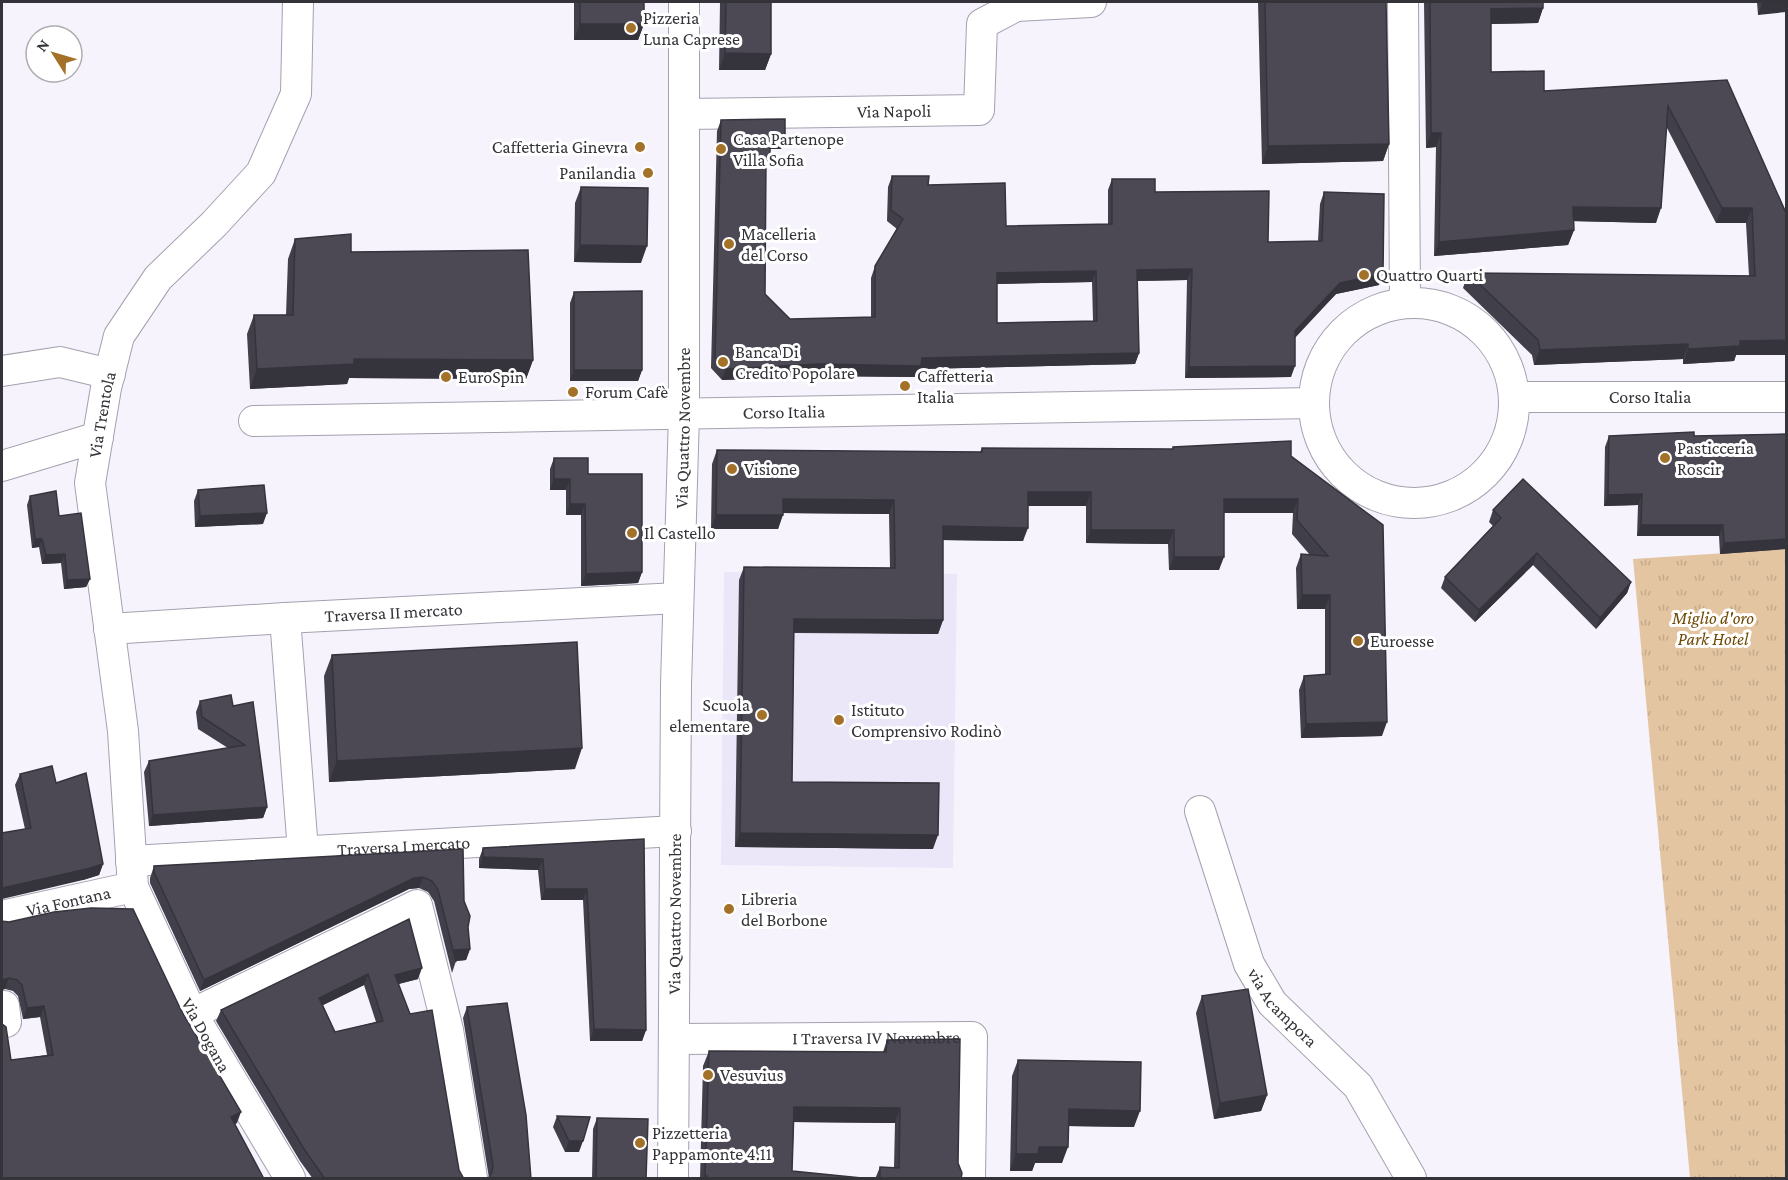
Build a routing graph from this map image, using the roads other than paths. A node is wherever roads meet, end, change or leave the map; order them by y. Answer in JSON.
{"nodes":[{"id":1,"x":298,"y":2,"type":"edge"},
{"id":2,"x":684,"y":2,"type":"edge"},
{"id":3,"x":1091,"y":2,"type":"edge"},
{"id":4,"x":1403,"y":2,"type":"edge"},
{"id":5,"x":1016,"y":4,"type":"edge"},
{"id":6,"x":684,"y":114,"type":"junction"},
{"id":7,"x":1405,"y":302,"type":"junction"},
{"id":8,"x":2,"y":371,"type":"edge"},
{"id":9,"x":110,"y":374,"type":"junction"},
{"id":10,"x":1515,"y":397,"type":"junction"},
{"id":11,"x":1786,"y":397,"type":"edge"},
{"id":12,"x":1314,"y":403,"type":"junction"},
{"id":13,"x":684,"y":414,"type":"junction"},
{"id":14,"x":254,"y":421,"type":"dead end"},
{"id":15,"x":98,"y":437,"type":"junction"},
{"id":16,"x":2,"y":466,"type":"edge"},
{"id":17,"x":678,"y":598,"type":"junction"},
{"id":18,"x":285,"y":618,"type":"junction"},
{"id":19,"x":109,"y":629,"type":"junction"},
{"id":20,"x":1200,"y":811,"type":"dead end"},
{"id":21,"x":676,"y":831,"type":"junction"},
{"id":22,"x":303,"y":851,"type":"junction"},
{"id":23,"x":132,"y":874,"type":"junction"},
{"id":24,"x":2,"y":916,"type":"edge"},
{"id":25,"x":192,"y":1014,"type":"junction"},
{"id":26,"x":674,"y":1039,"type":"junction"},
{"id":27,"x":290,"y":1179,"type":"edge"},
{"id":28,"x":472,"y":1179,"type":"edge"},
{"id":29,"x":673,"y":1179,"type":"edge"},
{"id":30,"x":970,"y":1179,"type":"edge"},
{"id":31,"x":1411,"y":1179,"type":"edge"}],
"edges":[{"from":1,"to":9,"type":"street","name":"Via Trentola"},
{"from":2,"to":6,"type":"street","name":"Via Quattro Novembre"},
{"from":3,"to":5,"type":"street"},
{"from":4,"to":7,"type":"street"},
{"from":5,"to":6,"type":"street","name":"Via Napoli"},
{"from":6,"to":13,"type":"street","name":"Via Quattro Novembre"},
{"from":7,"to":10,"type":"street"},
{"from":7,"to":12,"type":"street"},
{"from":8,"to":9,"type":"street"},
{"from":9,"to":15,"type":"street","name":"Via Trentola"},
{"from":10,"to":11,"type":"street","name":"Corso Italia"},
{"from":10,"to":12,"type":"street"},
{"from":12,"to":13,"type":"street","name":"Corso Italia"},
{"from":13,"to":14,"type":"street","name":"Corso Italia"},
{"from":13,"to":17,"type":"street","name":"Via Quattro Novembre"},
{"from":15,"to":16,"type":"street"},
{"from":15,"to":19,"type":"street","name":"Via Trentola"},
{"from":17,"to":18,"type":"street","name":"Traversa II mercato"},
{"from":17,"to":21,"type":"street","name":"Via Quattro Novembre"},
{"from":18,"to":19,"type":"street","name":"Traversa II mercato"},
{"from":18,"to":22,"type":"street"},
{"from":19,"to":23,"type":"street","name":"Via Trentola"},
{"from":20,"to":31,"type":"street","name":"via Acampora"},
{"from":21,"to":22,"type":"street","name":"Traversa I mercato"},
{"from":21,"to":26,"type":"street","name":"Via Quattro Novembre"},
{"from":22,"to":23,"type":"street","name":"Traversa I mercato"},
{"from":23,"to":24,"type":"street","name":"Via Fontana"},
{"from":23,"to":25,"type":"street","name":"Via Dogana"},
{"from":25,"to":27,"type":"street","name":"Via Dogana"},
{"from":25,"to":28,"type":"street"},
{"from":26,"to":29,"type":"street","name":"Via Quattro Novembre"},
{"from":26,"to":30,"type":"street","name":"I Traversa IV Novembre"}]}
